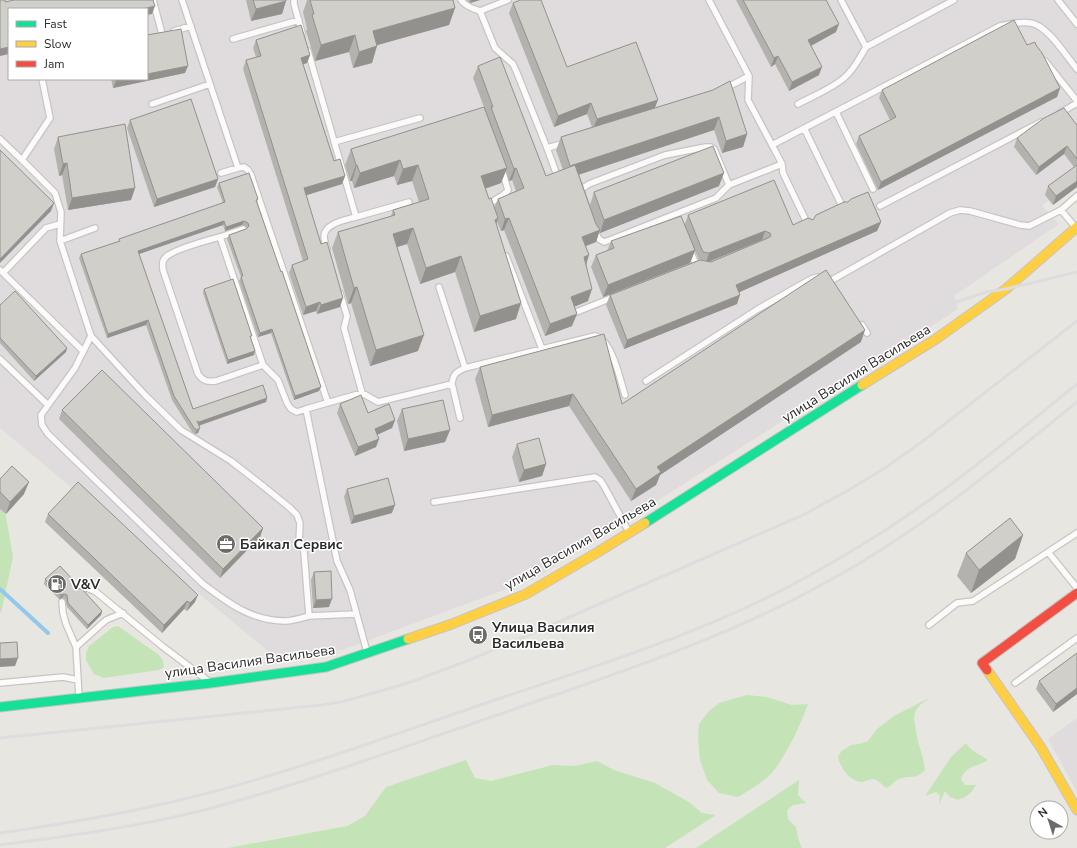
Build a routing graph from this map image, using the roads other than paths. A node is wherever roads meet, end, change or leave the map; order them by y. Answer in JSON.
{"nodes":[{"id":1,"x":153,"y":0,"type":"edge"},
{"id":2,"x":182,"y":0,"type":"edge"},
{"id":3,"x":294,"y":0,"type":"edge"},
{"id":4,"x":461,"y":0,"type":"edge"},
{"id":5,"x":508,"y":0,"type":"edge"},
{"id":6,"x":709,"y":0,"type":"edge"},
{"id":7,"x":841,"y":0,"type":"edge"},
{"id":8,"x":954,"y":0,"type":"edge"},
{"id":9,"x":1058,"y":0,"type":"edge"},
{"id":10,"x":480,"y":11,"type":"junction"},
{"id":11,"x":299,"y":20,"type":"junction"},
{"id":12,"x":1077,"y":24,"type":"edge"},
{"id":13,"x":191,"y":26,"type":"junction"},
{"id":14,"x":162,"y":34,"type":"junction"},
{"id":15,"x":155,"y":36,"type":"edge"},
{"id":16,"x":233,"y":39,"type":"dead end"},
{"id":17,"x":866,"y":47,"type":"junction"},
{"id":18,"x":1041,"y":56,"type":"edge"},
{"id":19,"x":1077,"y":69,"type":"edge"},
{"id":20,"x":749,"y":76,"type":"junction"},
{"id":21,"x":42,"y":80,"type":"edge"},
{"id":22,"x":210,"y":84,"type":"junction"},
{"id":23,"x":721,"y":90,"type":"edge"},
{"id":24,"x":1077,"y":102,"type":"edge"},
{"id":25,"x":152,"y":104,"type":"dead end"},
{"id":26,"x":798,"y":104,"type":"dead end"},
{"id":27,"x":836,"y":112,"type":"junction"},
{"id":28,"x":1056,"y":114,"type":"edge"},
{"id":29,"x":420,"y":118,"type":"dead end"},
{"id":30,"x":1049,"y":118,"type":"edge"},
{"id":31,"x":804,"y":128,"type":"junction"},
{"id":32,"x":0,"y":139,"type":"edge"},
{"id":33,"x":569,"y":141,"type":"edge"},
{"id":34,"x":334,"y":142,"type":"junction"},
{"id":35,"x":772,"y":145,"type":"junction"},
{"id":36,"x":547,"y":148,"type":"junction"},
{"id":37,"x":22,"y":160,"type":"junction"},
{"id":38,"x":499,"y":163,"type":"edge"},
{"id":39,"x":782,"y":164,"type":"junction"},
{"id":40,"x":238,"y":168,"type":"junction"},
{"id":41,"x":221,"y":173,"type":"dead end"},
{"id":42,"x":557,"y":175,"type":"edge"},
{"id":43,"x":729,"y":185,"type":"junction"},
{"id":44,"x":873,"y":189,"type":"dead end"},
{"id":45,"x":1077,"y":196,"type":"edge"},
{"id":46,"x":582,"y":198,"type":"edge"},
{"id":47,"x":409,"y":202,"type":"dead end"},
{"id":48,"x":880,"y":206,"type":"dead end"},
{"id":49,"x":843,"y":208,"type":"edge"},
{"id":50,"x":1060,"y":210,"type":"junction"},
{"id":51,"x":489,"y":213,"type":"edge"},
{"id":52,"x":676,"y":214,"type":"junction"},
{"id":53,"x":356,"y":217,"type":"junction"},
{"id":54,"x":679,"y":221,"type":"edge"},
{"id":55,"x":60,"y":224,"type":"junction"},
{"id":56,"x":808,"y":225,"type":"edge"},
{"id":57,"x":594,"y":227,"type":"edge"},
{"id":58,"x":95,"y":228,"type":"dead end"},
{"id":59,"x":1076,"y":228,"type":"edge"},
{"id":60,"x":242,"y":229,"type":"edge"},
{"id":61,"x":220,"y":236,"type":"junction"},
{"id":62,"x":60,"y":241,"type":"junction"},
{"id":63,"x":688,"y":243,"type":"edge"},
{"id":64,"x":503,"y":249,"type":"edge"},
{"id":65,"x":329,"y":256,"type":"edge"},
{"id":66,"x":689,"y":268,"type":"edge"},
{"id":67,"x":1,"y":271,"type":"edge"},
{"id":68,"x":832,"y":280,"type":"junction"},
{"id":69,"x":338,"y":286,"type":"edge"},
{"id":70,"x":836,"y":286,"type":"edge"},
{"id":71,"x":439,"y":287,"type":"dead end"},
{"id":72,"x":617,"y":296,"type":"edge"},
{"id":73,"x":574,"y":313,"type":"edge"},
{"id":74,"x":859,"y":321,"type":"edge"},
{"id":75,"x":867,"y":333,"type":"dead end"},
{"id":76,"x":91,"y":336,"type":"junction"},
{"id":77,"x":542,"y":349,"type":"junction"},
{"id":78,"x":83,"y":351,"type":"junction"},
{"id":79,"x":0,"y":359,"type":"edge"},
{"id":80,"x":263,"y":365,"type":"junction"},
{"id":81,"x":465,"y":368,"type":"junction"},
{"id":82,"x":646,"y":381,"type":"dead end"},
{"id":83,"x":452,"y":384,"type":"junction"},
{"id":84,"x":362,"y":393,"type":"junction"},
{"id":85,"x":625,"y":395,"type":"dead end"},
{"id":86,"x":328,"y":403,"type":"junction"},
{"id":87,"x":48,"y":405,"type":"junction"},
{"id":88,"x":306,"y":410,"type":"junction"},
{"id":89,"x":460,"y":418,"type":"dead end"},
{"id":90,"x":434,"y":502,"type":"dead end"},
{"id":91,"x":629,"y":532,"type":"junction"},
{"id":92,"x":1077,"y":533,"type":"edge"},
{"id":93,"x":1048,"y":552,"type":"junction"},
{"id":94,"x":1077,"y":588,"type":"edge"},
{"id":95,"x":77,"y":589,"type":"edge"},
{"id":96,"x":1077,"y":593,"type":"edge"},
{"id":97,"x":62,"y":602,"type":"dead end"},
{"id":98,"x":122,"y":613,"type":"junction"},
{"id":99,"x":356,"y":614,"type":"junction"},
{"id":100,"x":309,"y":616,"type":"junction"},
{"id":101,"x":930,"y":625,"type":"dead end"},
{"id":102,"x":1077,"y":638,"type":"edge"},
{"id":103,"x":76,"y":647,"type":"junction"},
{"id":104,"x":368,"y":654,"type":"junction"},
{"id":105,"x":78,"y":680,"type":"junction"},
{"id":106,"x":0,"y":683,"type":"edge"},
{"id":107,"x":211,"y":683,"type":"junction"},
{"id":108,"x":1015,"y":683,"type":"dead end"},
{"id":109,"x":79,"y":697,"type":"junction"},
{"id":110,"x":0,"y":707,"type":"edge"},
{"id":111,"x":1077,"y":810,"type":"edge"}],
"edges":[{"from":1,"to":14,"type":"lane"},
{"from":2,"to":13,"type":"lane"},
{"from":3,"to":11,"type":"lane"},
{"from":4,"to":10,"type":"lane"},
{"from":5,"to":10,"type":"lane"},
{"from":6,"to":20,"type":"lane"},
{"from":7,"to":17,"type":"lane"},
{"from":8,"to":17,"type":"lane"},
{"from":9,"to":12,"type":"lane"},
{"from":10,"to":36,"type":"lane"},
{"from":11,"to":16,"type":"lane"},
{"from":11,"to":34,"type":"lane"},
{"from":13,"to":14,"type":"lane"},
{"from":13,"to":22,"type":"lane"},
{"from":14,"to":15,"type":"lane"},
{"from":17,"to":26,"type":"lane"},
{"from":18,"to":24,"type":"lane"},
{"from":19,"to":27,"type":"lane"},
{"from":20,"to":23,"type":"lane"},
{"from":20,"to":35,"type":"lane"},
{"from":21,"to":37,"type":"lane"},
{"from":22,"to":25,"type":"lane"},
{"from":22,"to":40,"type":"lane"},
{"from":24,"to":28,"type":"lane"},
{"from":27,"to":31,"type":"lane"},
{"from":27,"to":44,"type":"lane"},
{"from":29,"to":34,"type":"lane"},
{"from":30,"to":48,"type":"lane"},
{"from":31,"to":35,"type":"lane"},
{"from":31,"to":49,"type":"lane"},
{"from":32,"to":37,"type":"lane"},
{"from":33,"to":36,"type":"lane"},
{"from":34,"to":53,"type":"lane"},
{"from":35,"to":39,"type":"lane"},
{"from":36,"to":42,"type":"lane"},
{"from":37,"to":55,"type":"lane"},
{"from":38,"to":51,"type":"lane"},
{"from":39,"to":43,"type":"lane"},
{"from":39,"to":56,"type":"lane"},
{"from":40,"to":41,"type":"lane"},
{"from":40,"to":86,"type":"lane"},
{"from":43,"to":46,"type":"lane"},
{"from":43,"to":52,"type":"lane"},
{"from":45,"to":50,"type":"lane"},
{"from":47,"to":53,"type":"lane"},
{"from":50,"to":59,"type":"lane"},
{"from":50,"to":68,"type":"lane"},
{"from":52,"to":54,"type":"lane"},
{"from":52,"to":57,"type":"lane"},
{"from":53,"to":65,"type":"lane"},
{"from":55,"to":62,"type":"lane"},
{"from":55,"to":67,"type":"lane"},
{"from":58,"to":62,"type":"lane"},
{"from":59,"to":91,"type":"main road","name":"улица Василия Васильева"},
{"from":60,"to":61,"type":"lane"},
{"from":61,"to":80,"type":"lane"},
{"from":61,"to":80,"type":"lane"},
{"from":62,"to":76,"type":"lane"},
{"from":63,"to":66,"type":"lane"},
{"from":64,"to":77,"type":"lane"},
{"from":67,"to":78,"type":"lane"},
{"from":68,"to":70,"type":"lane"},
{"from":68,"to":82,"type":"lane"},
{"from":69,"to":84,"type":"lane"},
{"from":71,"to":81,"type":"lane"},
{"from":72,"to":73,"type":"lane"},
{"from":74,"to":75,"type":"lane"},
{"from":76,"to":78,"type":"lane"},
{"from":76,"to":100,"type":"lane"},
{"from":77,"to":81,"type":"lane"},
{"from":77,"to":85,"type":"lane"},
{"from":78,"to":87,"type":"lane"},
{"from":79,"to":87,"type":"lane"},
{"from":80,"to":88,"type":"lane"},
{"from":81,"to":83,"type":"lane"},
{"from":83,"to":84,"type":"lane"},
{"from":83,"to":89,"type":"lane"},
{"from":84,"to":86,"type":"lane"},
{"from":86,"to":88,"type":"lane"},
{"from":87,"to":100,"type":"lane"},
{"from":88,"to":99,"type":"lane"},
{"from":90,"to":91,"type":"lane"},
{"from":91,"to":104,"type":"main road","name":"улица Василия Васильева"},
{"from":92,"to":93,"type":"lane"},
{"from":93,"to":94,"type":"lane"},
{"from":93,"to":101,"type":"lane"},
{"from":95,"to":98,"type":"lane"},
{"from":96,"to":111,"type":"main road"},
{"from":97,"to":103,"type":"lane"},
{"from":98,"to":103,"type":"lane"},
{"from":98,"to":107,"type":"lane"},
{"from":99,"to":100,"type":"lane"},
{"from":99,"to":104,"type":"lane"},
{"from":102,"to":108,"type":"lane"},
{"from":103,"to":105,"type":"lane"},
{"from":104,"to":107,"type":"main road","name":"улица Василия Васильева"},
{"from":105,"to":106,"type":"lane"},
{"from":105,"to":109,"type":"lane"},
{"from":107,"to":109,"type":"main road","name":"улица Василия Васильева"},
{"from":109,"to":110,"type":"main road","name":"улица Василия Васильева"}]}
